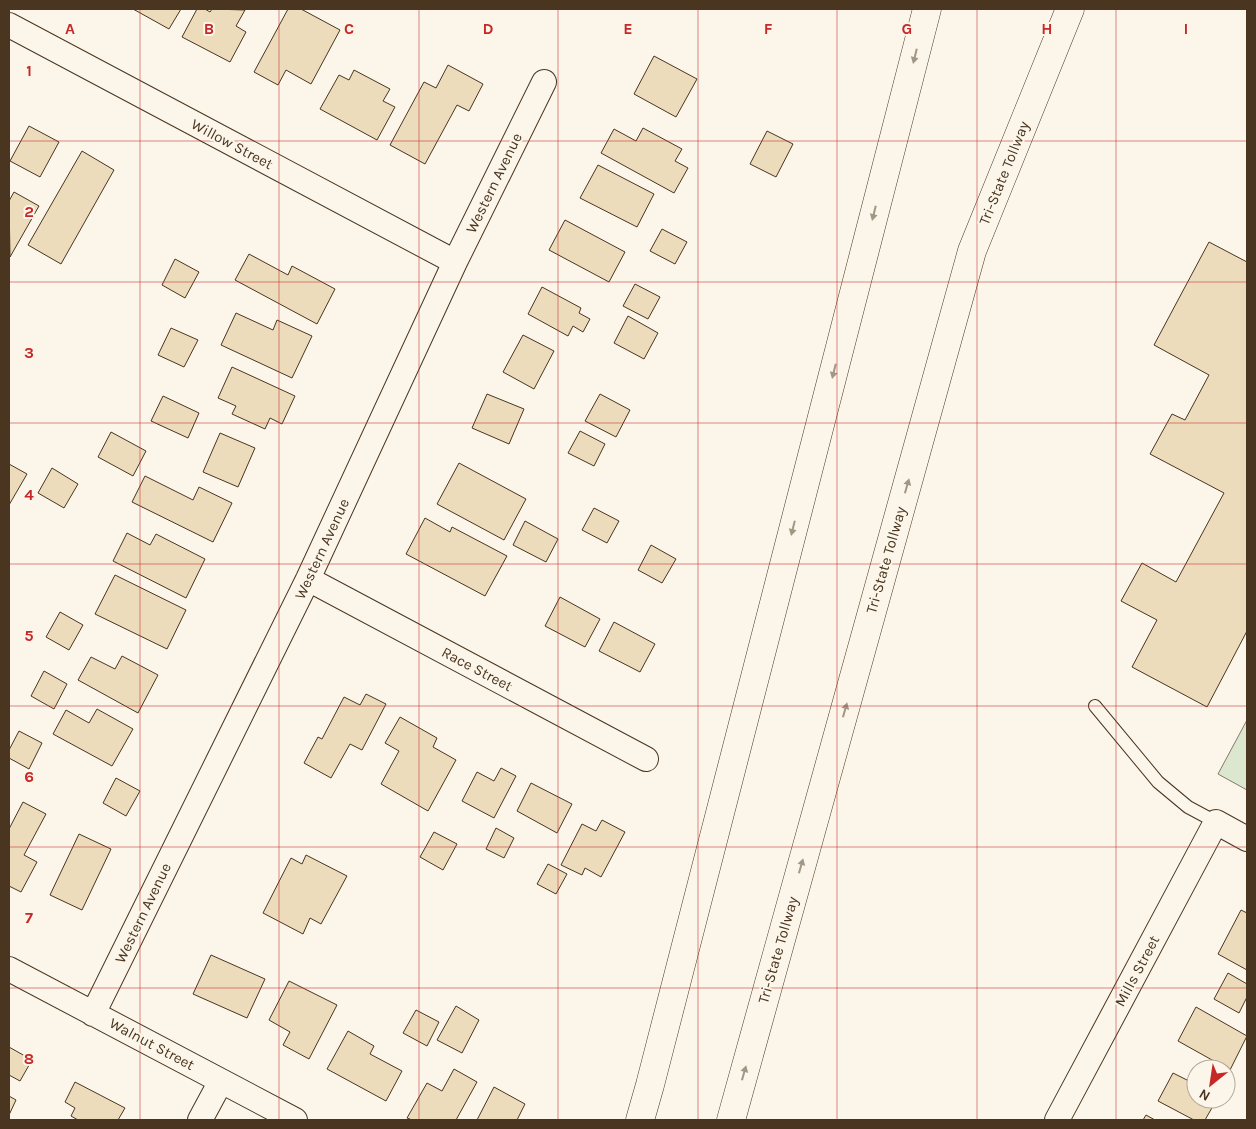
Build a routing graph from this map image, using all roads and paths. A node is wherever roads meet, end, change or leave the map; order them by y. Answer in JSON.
{"nodes":[{"id":1,"x":927,"y":9,"type":"edge"},
{"id":2,"x":1070,"y":9,"type":"edge"},
{"id":3,"x":9,"y":26,"type":"edge"},
{"id":4,"x":544,"y":82,"type":"dead end"},
{"id":5,"x":455,"y":262,"type":"junction"},
{"id":6,"x":308,"y":579,"type":"junction"},
{"id":7,"x":1095,"y":706,"type":"dead end"},
{"id":8,"x":646,"y":759,"type":"dead end"},
{"id":9,"x":1216,"y":822,"type":"junction"},
{"id":10,"x":1247,"y":839,"type":"edge"},
{"id":11,"x":9,"y":969,"type":"edge"},
{"id":12,"x":93,"y":1014,"type":"junction"},
{"id":13,"x":221,"y":1082,"type":"junction"},
{"id":14,"x":200,"y":1120,"type":"edge"},
{"id":15,"x":295,"y":1120,"type":"edge"},
{"id":16,"x":640,"y":1120,"type":"edge"},
{"id":17,"x":731,"y":1120,"type":"edge"},
{"id":18,"x":1057,"y":1120,"type":"edge"}],
"edges":[{"from":1,"to":16,"type":"highway","one_way":true},
{"from":17,"to":2,"type":"highway","name":"Tri-State Tollway","one_way":true},
{"from":3,"to":5,"type":"street","name":"Willow Street"},
{"from":4,"to":5,"type":"street","name":"Western Avenue"},
{"from":5,"to":6,"type":"street","name":"Western Avenue"},
{"from":6,"to":8,"type":"street","name":"Race Street"},
{"from":6,"to":12,"type":"street","name":"Western Avenue"},
{"from":7,"to":9,"type":"lane"},
{"from":9,"to":10,"type":"street"},
{"from":9,"to":18,"type":"street","name":"Mills Street"},
{"from":11,"to":12,"type":"street","name":"Walnut Street"},
{"from":12,"to":13,"type":"street","name":"Walnut Street"},
{"from":13,"to":14,"type":"street"},
{"from":13,"to":15,"type":"street","name":"Walnut Street"}]}
